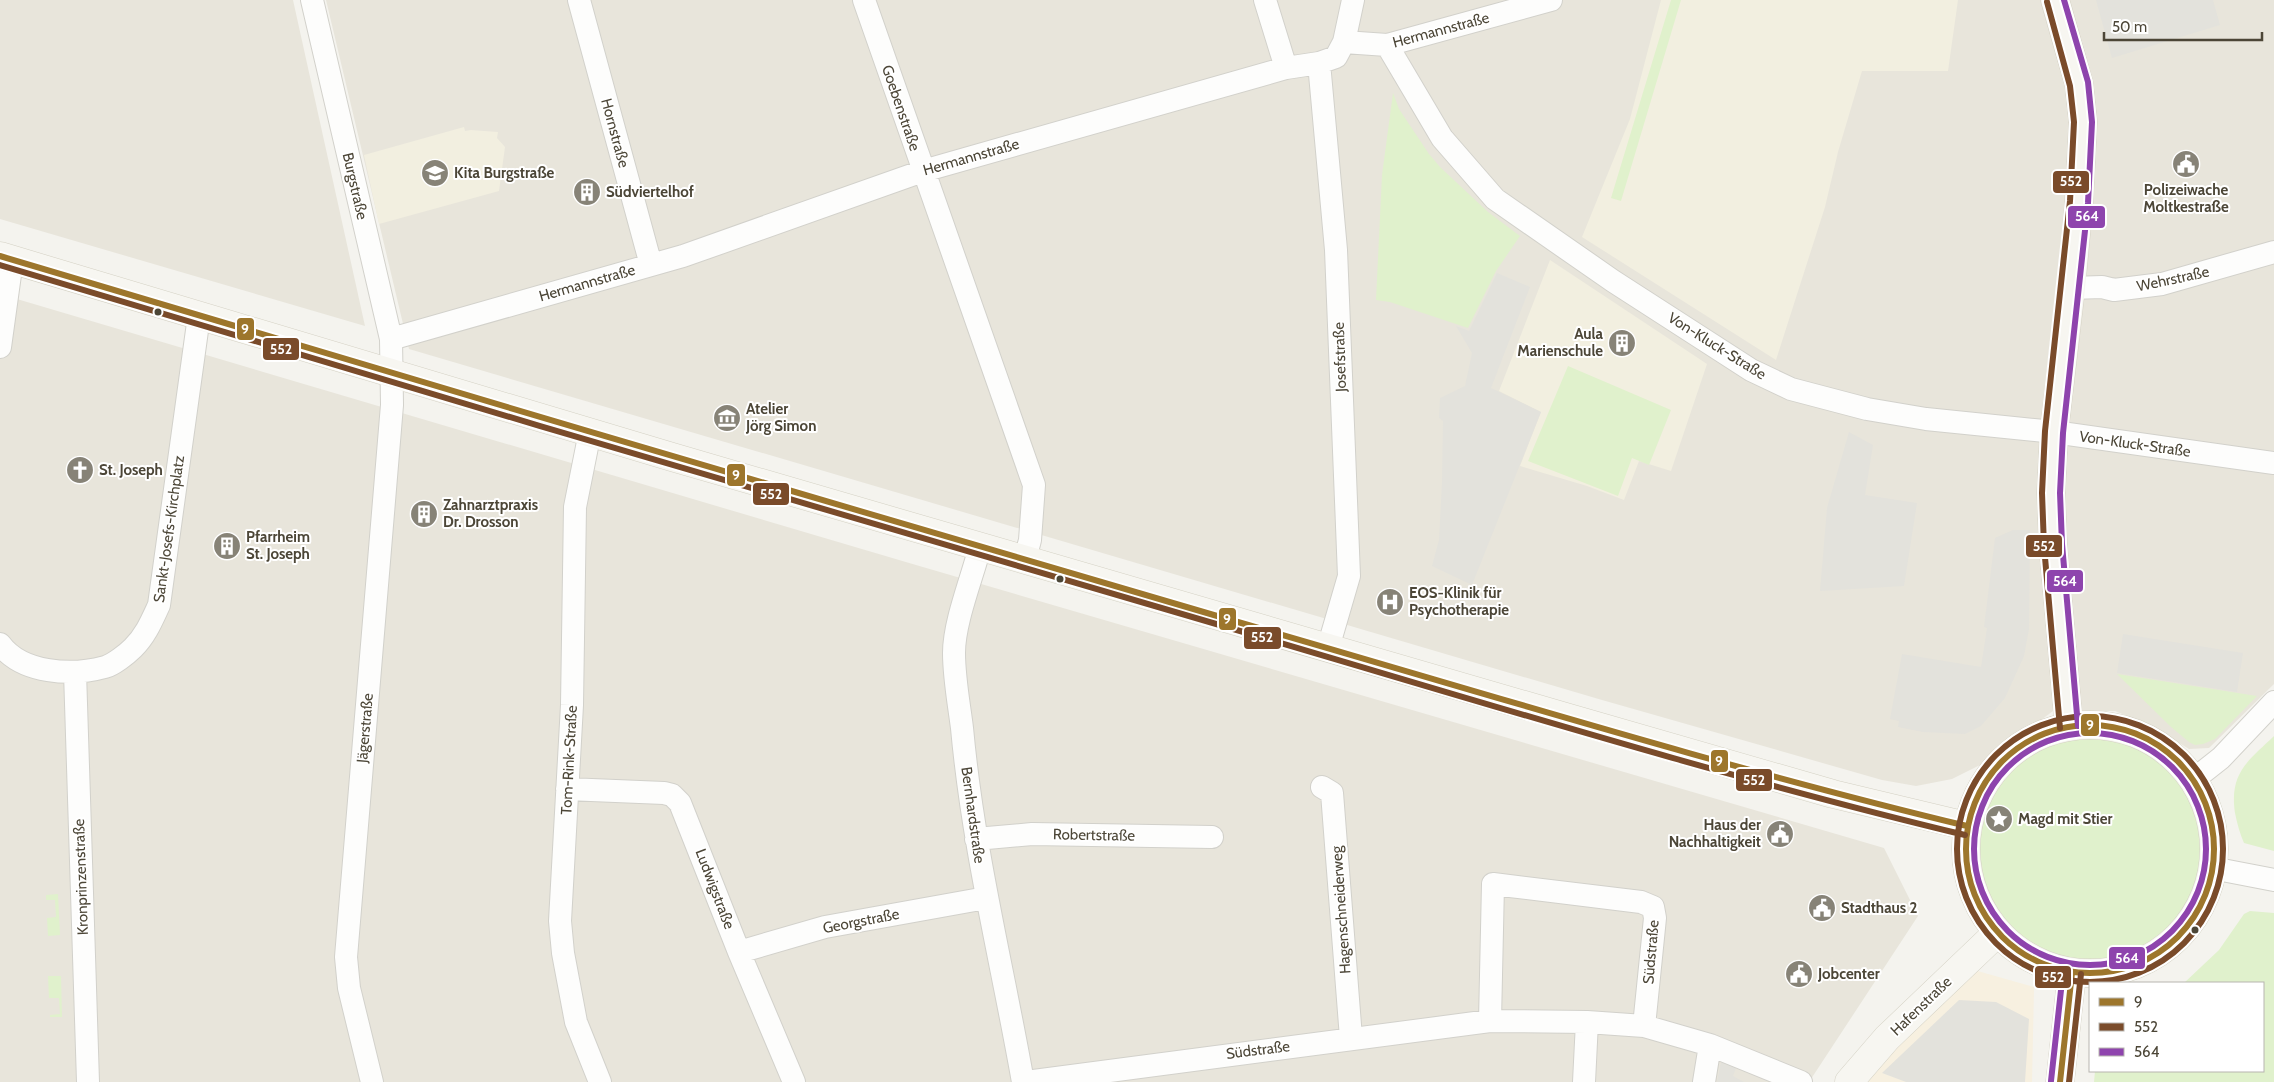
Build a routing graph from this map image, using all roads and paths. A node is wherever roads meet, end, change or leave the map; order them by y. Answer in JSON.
{"nodes":[{"id":1,"x":312,"y":0,"type":"edge"},
{"id":2,"x":580,"y":0,"type":"edge"},
{"id":3,"x":864,"y":0,"type":"edge"},
{"id":4,"x":1265,"y":0,"type":"edge"},
{"id":5,"x":1353,"y":0,"type":"edge"},
{"id":6,"x":1551,"y":0,"type":"edge"},
{"id":7,"x":2055,"y":0,"type":"edge"},
{"id":8,"x":1344,"y":42,"type":"junction"},
{"id":9,"x":1387,"y":45,"type":"junction"},
{"id":10,"x":1319,"y":64,"type":"junction"},
{"id":11,"x":1286,"y":68,"type":"junction"},
{"id":12,"x":923,"y":171,"type":"junction"},
{"id":13,"x":2274,"y":252,"type":"edge"},
{"id":14,"x":6,"y":258,"type":"edge"},
{"id":15,"x":651,"y":265,"type":"junction"},
{"id":16,"x":2071,"y":288,"type":"junction"},
{"id":17,"x":199,"y":316,"type":"junction"},
{"id":18,"x":0,"y":347,"type":"edge"},
{"id":19,"x":391,"y":355,"type":"junction"},
{"id":20,"x":590,"y":432,"type":"junction"},
{"id":21,"x":2054,"y":432,"type":"junction"},
{"id":22,"x":2274,"y":463,"type":"edge"},
{"id":23,"x":980,"y":547,"type":"junction"},
{"id":24,"x":1025,"y":559,"type":"junction"},
{"id":25,"x":0,"y":644,"type":"edge"},
{"id":26,"x":1328,"y":648,"type":"junction"},
{"id":27,"x":75,"y":672,"type":"junction"},
{"id":28,"x":2274,"y":702,"type":"edge"},
{"id":29,"x":2069,"y":727,"type":"junction"},
{"id":30,"x":2193,"y":780,"type":"junction"},
{"id":31,"x":1322,"y":787,"type":"dead end"},
{"id":32,"x":567,"y":789,"type":"junction"},
{"id":33,"x":1968,"y":826,"type":"junction"},
{"id":34,"x":1212,"y":837,"type":"dead end"},
{"id":35,"x":976,"y":838,"type":"junction"},
{"id":36,"x":2212,"y":868,"type":"junction"},
{"id":37,"x":2274,"y":880,"type":"edge"},
{"id":38,"x":986,"y":898,"type":"junction"},
{"id":39,"x":1998,"y":933,"type":"junction"},
{"id":40,"x":739,"y":952,"type":"junction"},
{"id":41,"x":2072,"y":973,"type":"junction"},
{"id":42,"x":1490,"y":1021,"type":"junction"},
{"id":43,"x":1587,"y":1022,"type":"junction"},
{"id":44,"x":1644,"y":1026,"type":"junction"},
{"id":45,"x":1351,"y":1038,"type":"junction"},
{"id":46,"x":1710,"y":1045,"type":"junction"},
{"id":47,"x":88,"y":1082,"type":"edge"},
{"id":48,"x":372,"y":1082,"type":"edge"},
{"id":49,"x":600,"y":1082,"type":"edge"},
{"id":50,"x":794,"y":1082,"type":"edge"},
{"id":51,"x":1025,"y":1082,"type":"edge"},
{"id":52,"x":1584,"y":1082,"type":"edge"},
{"id":53,"x":1704,"y":1082,"type":"edge"},
{"id":54,"x":1801,"y":1082,"type":"edge"},
{"id":55,"x":1849,"y":1082,"type":"edge"},
{"id":56,"x":2060,"y":1082,"type":"edge"}],
"edges":[{"from":1,"to":19,"type":"street","name":"Burgstraße"},
{"from":2,"to":15,"type":"street","name":"Hornstraße"},
{"from":3,"to":12,"type":"street","name":"Goebenstraße"},
{"from":4,"to":11,"type":"street"},
{"from":5,"to":8,"type":"street"},
{"from":6,"to":9,"type":"street","name":"Hermannstraße"},
{"from":7,"to":16,"type":"main road"},
{"from":8,"to":9,"type":"street","name":"Hermannstraße"},
{"from":8,"to":10,"type":"street","name":"Hermannstraße"},
{"from":9,"to":21,"type":"street","name":"Von-Kluck-Straße"},
{"from":10,"to":11,"type":"street","name":"Hermannstraße"},
{"from":10,"to":26,"type":"street","name":"Josefstraße"},
{"from":11,"to":12,"type":"street","name":"Hermannstraße"},
{"from":12,"to":15,"type":"street","name":"Hermannstraße"},
{"from":12,"to":24,"type":"street","name":"Goebenstraße"},
{"from":13,"to":16,"type":"street","name":"Wehrstraße"},
{"from":14,"to":17,"type":"main road"},
{"from":14,"to":18,"type":"street"},
{"from":15,"to":19,"type":"street","name":"Hermannstraße"},
{"from":16,"to":21,"type":"main road"},
{"from":17,"to":19,"type":"main road"},
{"from":17,"to":27,"type":"street","name":"Sankt-Josefs-Kirchplatz"},
{"from":19,"to":20,"type":"main road"},
{"from":19,"to":48,"type":"street","name":"Jägerstraße"},
{"from":20,"to":23,"type":"main road"},
{"from":20,"to":32,"type":"street","name":"Tom-Rink-Straße"},
{"from":21,"to":22,"type":"street","name":"Von-Kluck-Straße"},
{"from":21,"to":29,"type":"main road"},
{"from":23,"to":24,"type":"main road"},
{"from":23,"to":35,"type":"street","name":"Bernhardstraße"},
{"from":24,"to":26,"type":"main road"},
{"from":25,"to":27,"type":"street","name":"Sankt-Josefs-Kirchplatz"},
{"from":26,"to":33,"type":"main road"},
{"from":27,"to":47,"type":"street","name":"Kronprinzenstraße"},
{"from":28,"to":30,"type":"street"},
{"from":29,"to":30,"type":"main road"},
{"from":29,"to":33,"type":"main road"},
{"from":30,"to":36,"type":"main road"},
{"from":31,"to":45,"type":"street","name":"Hagenschneiderweg"},
{"from":32,"to":40,"type":"street","name":"Ludwigstraße"},
{"from":32,"to":49,"type":"street","name":"Tom-Rink-Straße"},
{"from":33,"to":39,"type":"main road"},
{"from":34,"to":35,"type":"street","name":"Robertstraße"},
{"from":35,"to":38,"type":"street","name":"Bernhardstraße"},
{"from":36,"to":37,"type":"street"},
{"from":36,"to":41,"type":"main road"},
{"from":38,"to":40,"type":"street","name":"Georgstraße"},
{"from":38,"to":51,"type":"street","name":"Bernhardstraße"},
{"from":39,"to":41,"type":"main road"},
{"from":39,"to":55,"type":"main road","name":"Hafenstraße"},
{"from":40,"to":50,"type":"street","name":"Ludwigstraße"},
{"from":41,"to":56,"type":"main road"},
{"from":42,"to":43,"type":"street","name":"Südstraße"},
{"from":42,"to":44,"type":"street","name":"Südstraße"},
{"from":42,"to":45,"type":"street","name":"Südstraße"},
{"from":43,"to":44,"type":"street","name":"Südstraße"},
{"from":43,"to":52,"type":"street"},
{"from":44,"to":46,"type":"street","name":"Südstraße"},
{"from":45,"to":51,"type":"street","name":"Südstraße"},
{"from":46,"to":53,"type":"street"},
{"from":46,"to":54,"type":"street","name":"Südstraße"}]}
